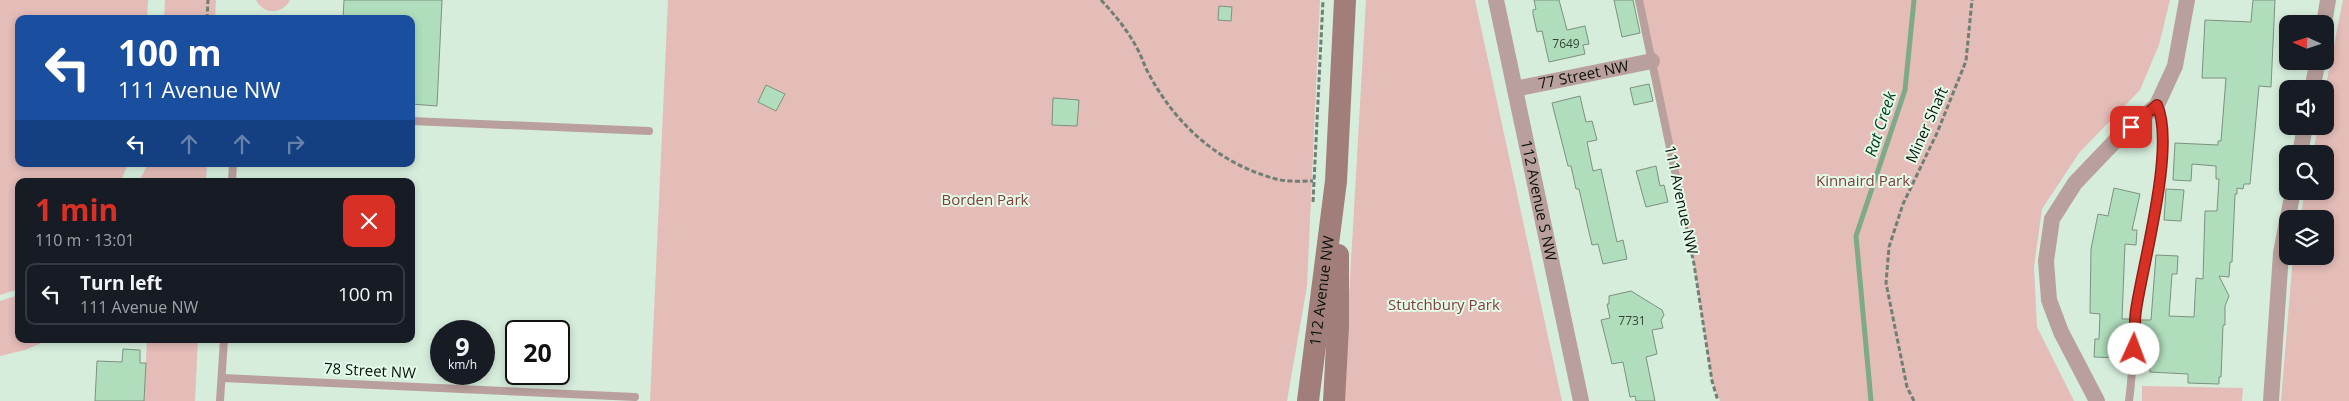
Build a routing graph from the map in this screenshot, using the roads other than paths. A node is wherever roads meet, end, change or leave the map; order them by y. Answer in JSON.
{"nodes":[{"id":1,"x":1345,"y":0,"type":"edge"},
{"id":2,"x":1496,"y":0,"type":"edge"},
{"id":3,"x":1639,"y":0,"type":"edge"},
{"id":4,"x":2187,"y":0,"type":"edge"},
{"id":5,"x":2328,"y":0,"type":"edge"},
{"id":6,"x":2326,"y":15,"type":"edge"},
{"id":7,"x":1652,"y":61,"type":"junction"},
{"id":8,"x":1515,"y":89,"type":"junction"},
{"id":9,"x":2157,"y":105,"type":"junction"},
{"id":10,"x":415,"y":121,"type":"edge"},
{"id":11,"x":649,"y":131,"type":"dead end"},
{"id":12,"x":1336,"y":181,"type":"junction"},
{"id":13,"x":1679,"y":191,"type":"road end"},
{"id":14,"x":2291,"y":200,"type":"edge"},
{"id":15,"x":224,"y":343,"type":"edge"},
{"id":16,"x":222,"y":378,"type":"junction"},
{"id":17,"x":635,"y":397,"type":"dead end"},
{"id":18,"x":220,"y":401,"type":"edge"},
{"id":19,"x":1308,"y":401,"type":"edge"},
{"id":20,"x":1334,"y":401,"type":"edge"},
{"id":21,"x":1581,"y":401,"type":"edge"},
{"id":22,"x":2097,"y":401,"type":"edge"},
{"id":23,"x":2129,"y":401,"type":"edge"},
{"id":24,"x":2271,"y":401,"type":"edge"}],
"edges":[{"from":1,"to":12,"type":"main road","name":"112 Avenue NW"},
{"from":2,"to":8,"type":"street","name":"112 Avenue S NW"},
{"from":3,"to":7,"type":"lane","name":"111 Avenue NW"},
{"from":4,"to":9,"type":"street"},
{"from":5,"to":6,"type":"street"},
{"from":7,"to":8,"type":"street","name":"77 Street NW"},
{"from":7,"to":13,"type":"lane","name":"111 Avenue NW"},
{"from":8,"to":21,"type":"street","name":"112 Avenue S NW"},
{"from":9,"to":22,"type":"street"},
{"from":9,"to":23,"type":"lane"},
{"from":10,"to":11,"type":"lane"},
{"from":12,"to":19,"type":"main road","name":"112 Avenue NW"},
{"from":12,"to":20,"type":"main road","name":"112 Avenue NW"},
{"from":14,"to":24,"type":"street"},
{"from":15,"to":16,"type":"lane"},
{"from":16,"to":17,"type":"lane","name":"78 Street NW"},
{"from":16,"to":18,"type":"lane"}]}
